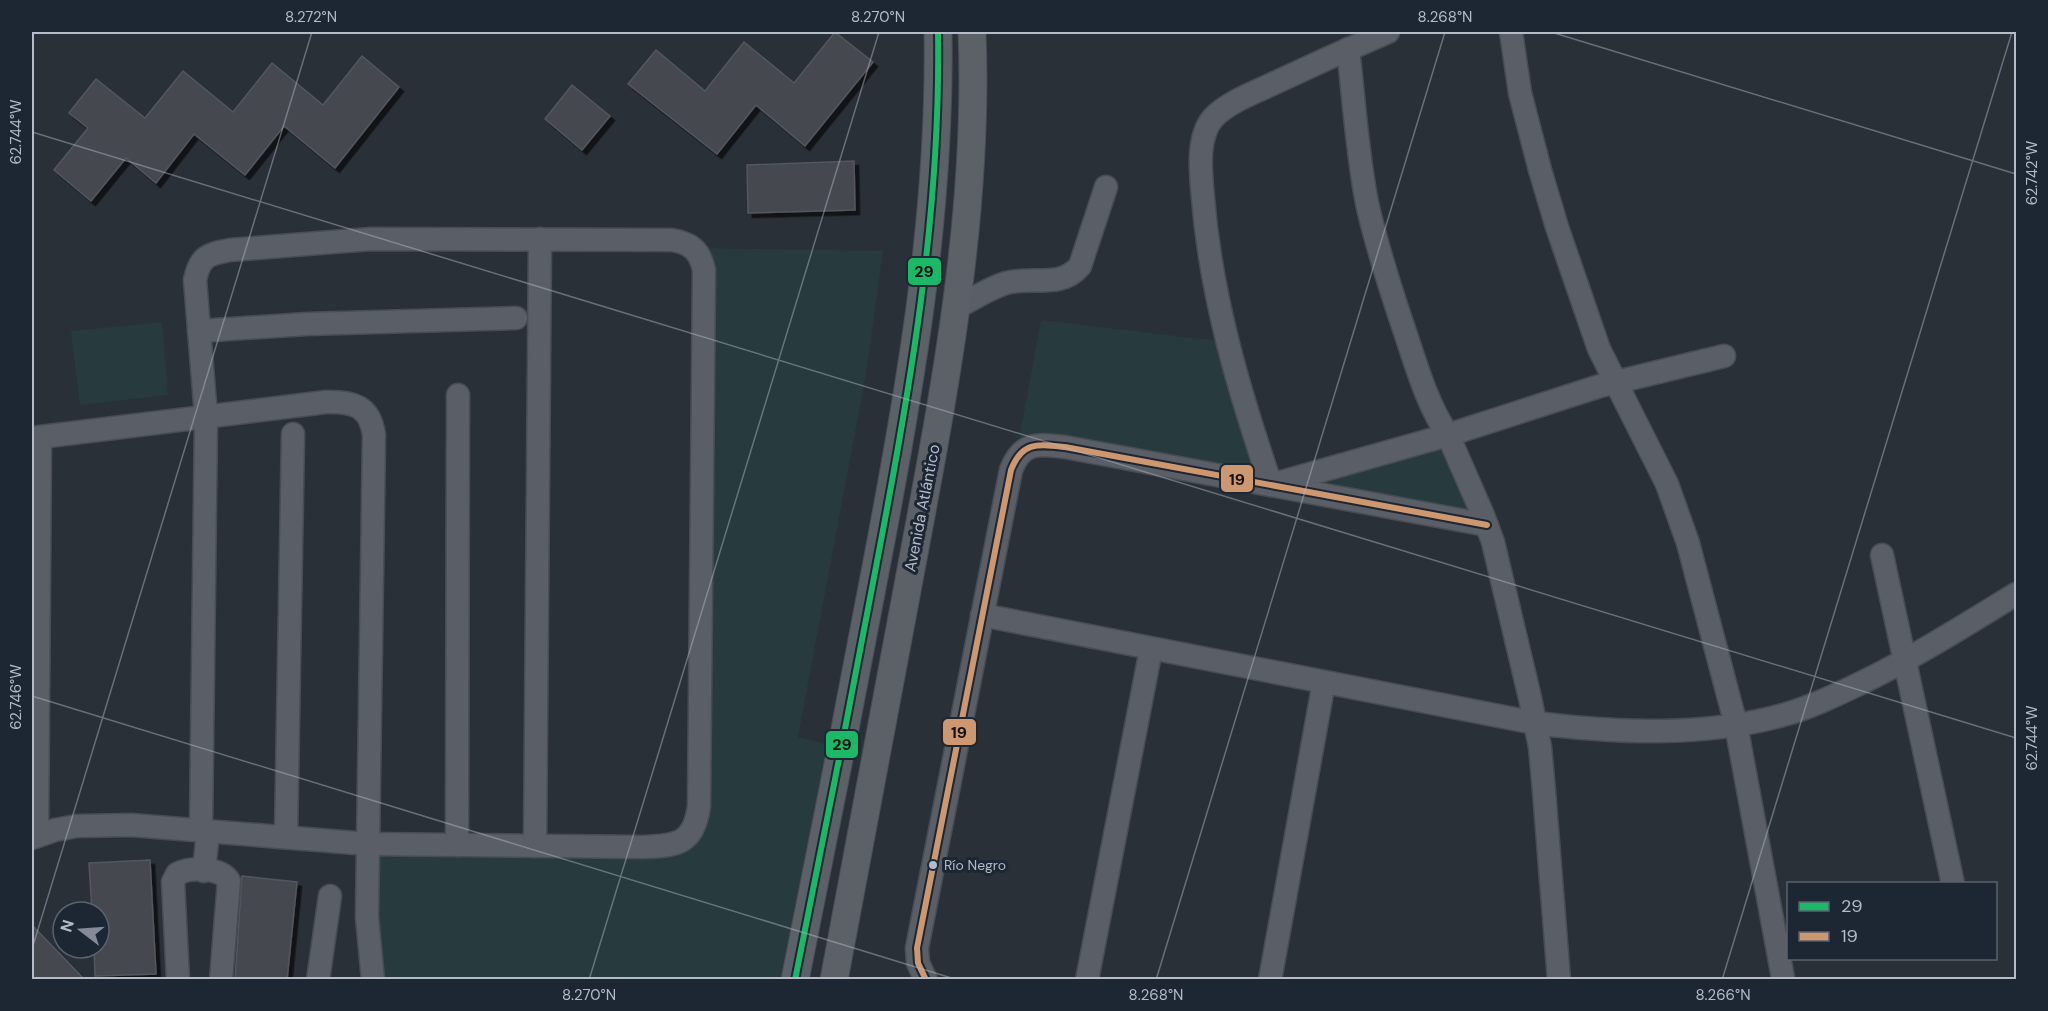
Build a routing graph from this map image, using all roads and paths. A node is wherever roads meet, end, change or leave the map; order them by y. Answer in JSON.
{"nodes":[{"id":1,"x":938,"y":32,"type":"edge"},
{"id":2,"x":972,"y":32,"type":"edge"},
{"id":3,"x":1388,"y":32,"type":"edge"},
{"id":4,"x":1511,"y":32,"type":"edge"},
{"id":5,"x":1348,"y":49,"type":"junction"},
{"id":6,"x":1106,"y":187,"type":"dead end"},
{"id":7,"x":540,"y":239,"type":"junction"},
{"id":8,"x":956,"y":308,"type":"junction"},
{"id":9,"x":516,"y":318,"type":"dead end"},
{"id":10,"x":199,"y":331,"type":"junction"},
{"id":11,"x":1724,"y":356,"type":"dead end"},
{"id":12,"x":1614,"y":382,"type":"junction"},
{"id":13,"x":458,"y":395,"type":"dead end"},
{"id":14,"x":206,"y":416,"type":"junction"},
{"id":15,"x":293,"y":434,"type":"dead end"},
{"id":16,"x":1448,"y":435,"type":"junction"},
{"id":17,"x":36,"y":438,"type":"edge"},
{"id":18,"x":1271,"y":485,"type":"junction"},
{"id":19,"x":1487,"y":525,"type":"junction"},
{"id":20,"x":1882,"y":555,"type":"dead end"},
{"id":21,"x":2016,"y":594,"type":"edge"},
{"id":22,"x":982,"y":615,"type":"junction"},
{"id":23,"x":1151,"y":649,"type":"junction"},
{"id":24,"x":1904,"y":662,"type":"junction"},
{"id":25,"x":1324,"y":682,"type":"junction"},
{"id":26,"x":1535,"y":723,"type":"junction"},
{"id":27,"x":1736,"y":725,"type":"junction"},
{"id":28,"x":204,"y":830,"type":"junction"},
{"id":29,"x":34,"y":837,"type":"edge"},
{"id":30,"x":286,"y":837,"type":"junction"},
{"id":31,"x":368,"y":844,"type":"junction"},
{"id":32,"x":457,"y":845,"type":"junction"},
{"id":33,"x":535,"y":846,"type":"junction"},
{"id":34,"x":204,"y":871,"type":"junction"},
{"id":35,"x":1953,"y":882,"type":"edge"},
{"id":36,"x":330,"y":896,"type":"dead end"},
{"id":37,"x":803,"y":942,"type":"junction"},
{"id":38,"x":840,"y":947,"type":"junction"},
{"id":39,"x":1783,"y":978,"type":"edge"},
{"id":40,"x":178,"y":980,"type":"edge"},
{"id":41,"x":221,"y":980,"type":"edge"},
{"id":42,"x":318,"y":980,"type":"edge"},
{"id":43,"x":373,"y":980,"type":"edge"},
{"id":44,"x":785,"y":980,"type":"edge"},
{"id":45,"x":795,"y":980,"type":"edge"},
{"id":46,"x":834,"y":980,"type":"edge"},
{"id":47,"x":840,"y":980,"type":"edge"},
{"id":48,"x":926,"y":980,"type":"edge"},
{"id":49,"x":1087,"y":980,"type":"edge"},
{"id":50,"x":1270,"y":980,"type":"edge"},
{"id":51,"x":1559,"y":980,"type":"edge"}],
"edges":[{"from":1,"to":37,"type":"main road","name":"Avenida Atlántico"},
{"from":2,"to":8,"type":"main road","name":"Avenida Atlántico"},
{"from":3,"to":5,"type":"street"},
{"from":4,"to":12,"type":"street"},
{"from":5,"to":16,"type":"street"},
{"from":5,"to":18,"type":"street"},
{"from":6,"to":8,"type":"street"},
{"from":7,"to":10,"type":"street"},
{"from":7,"to":33,"type":"street"},
{"from":7,"to":33,"type":"street"},
{"from":8,"to":38,"type":"main road","name":"Avenida Atlántico"},
{"from":9,"to":10,"type":"street"},
{"from":10,"to":14,"type":"street"},
{"from":11,"to":12,"type":"street"},
{"from":12,"to":16,"type":"street"},
{"from":12,"to":27,"type":"street"},
{"from":13,"to":32,"type":"street"},
{"from":14,"to":17,"type":"street"},
{"from":14,"to":28,"type":"street"},
{"from":14,"to":31,"type":"street"},
{"from":15,"to":30,"type":"street"},
{"from":16,"to":18,"type":"street"},
{"from":16,"to":19,"type":"street"},
{"from":17,"to":29,"type":"street"},
{"from":18,"to":19,"type":"street"},
{"from":18,"to":22,"type":"street"},
{"from":19,"to":26,"type":"street"},
{"from":20,"to":24,"type":"street"},
{"from":21,"to":24,"type":"street"},
{"from":22,"to":23,"type":"street"},
{"from":22,"to":48,"type":"street"},
{"from":23,"to":25,"type":"street"},
{"from":23,"to":49,"type":"street"},
{"from":24,"to":27,"type":"street"},
{"from":24,"to":35,"type":"street"},
{"from":25,"to":26,"type":"street"},
{"from":25,"to":50,"type":"street"},
{"from":26,"to":27,"type":"street"},
{"from":26,"to":51,"type":"street"},
{"from":27,"to":39,"type":"street"},
{"from":28,"to":29,"type":"street"},
{"from":28,"to":30,"type":"street"},
{"from":28,"to":34,"type":"street"},
{"from":30,"to":31,"type":"street"},
{"from":31,"to":32,"type":"street"},
{"from":31,"to":43,"type":"street"},
{"from":32,"to":33,"type":"street"},
{"from":34,"to":40,"type":"street"},
{"from":34,"to":41,"type":"street"},
{"from":36,"to":42,"type":"street"},
{"from":37,"to":44,"type":"main road"},
{"from":37,"to":45,"type":"main road","name":"Avenida Atlántico"},
{"from":38,"to":46,"type":"main road","name":"Avenida Atlántico"},
{"from":38,"to":47,"type":"main road"}]}
